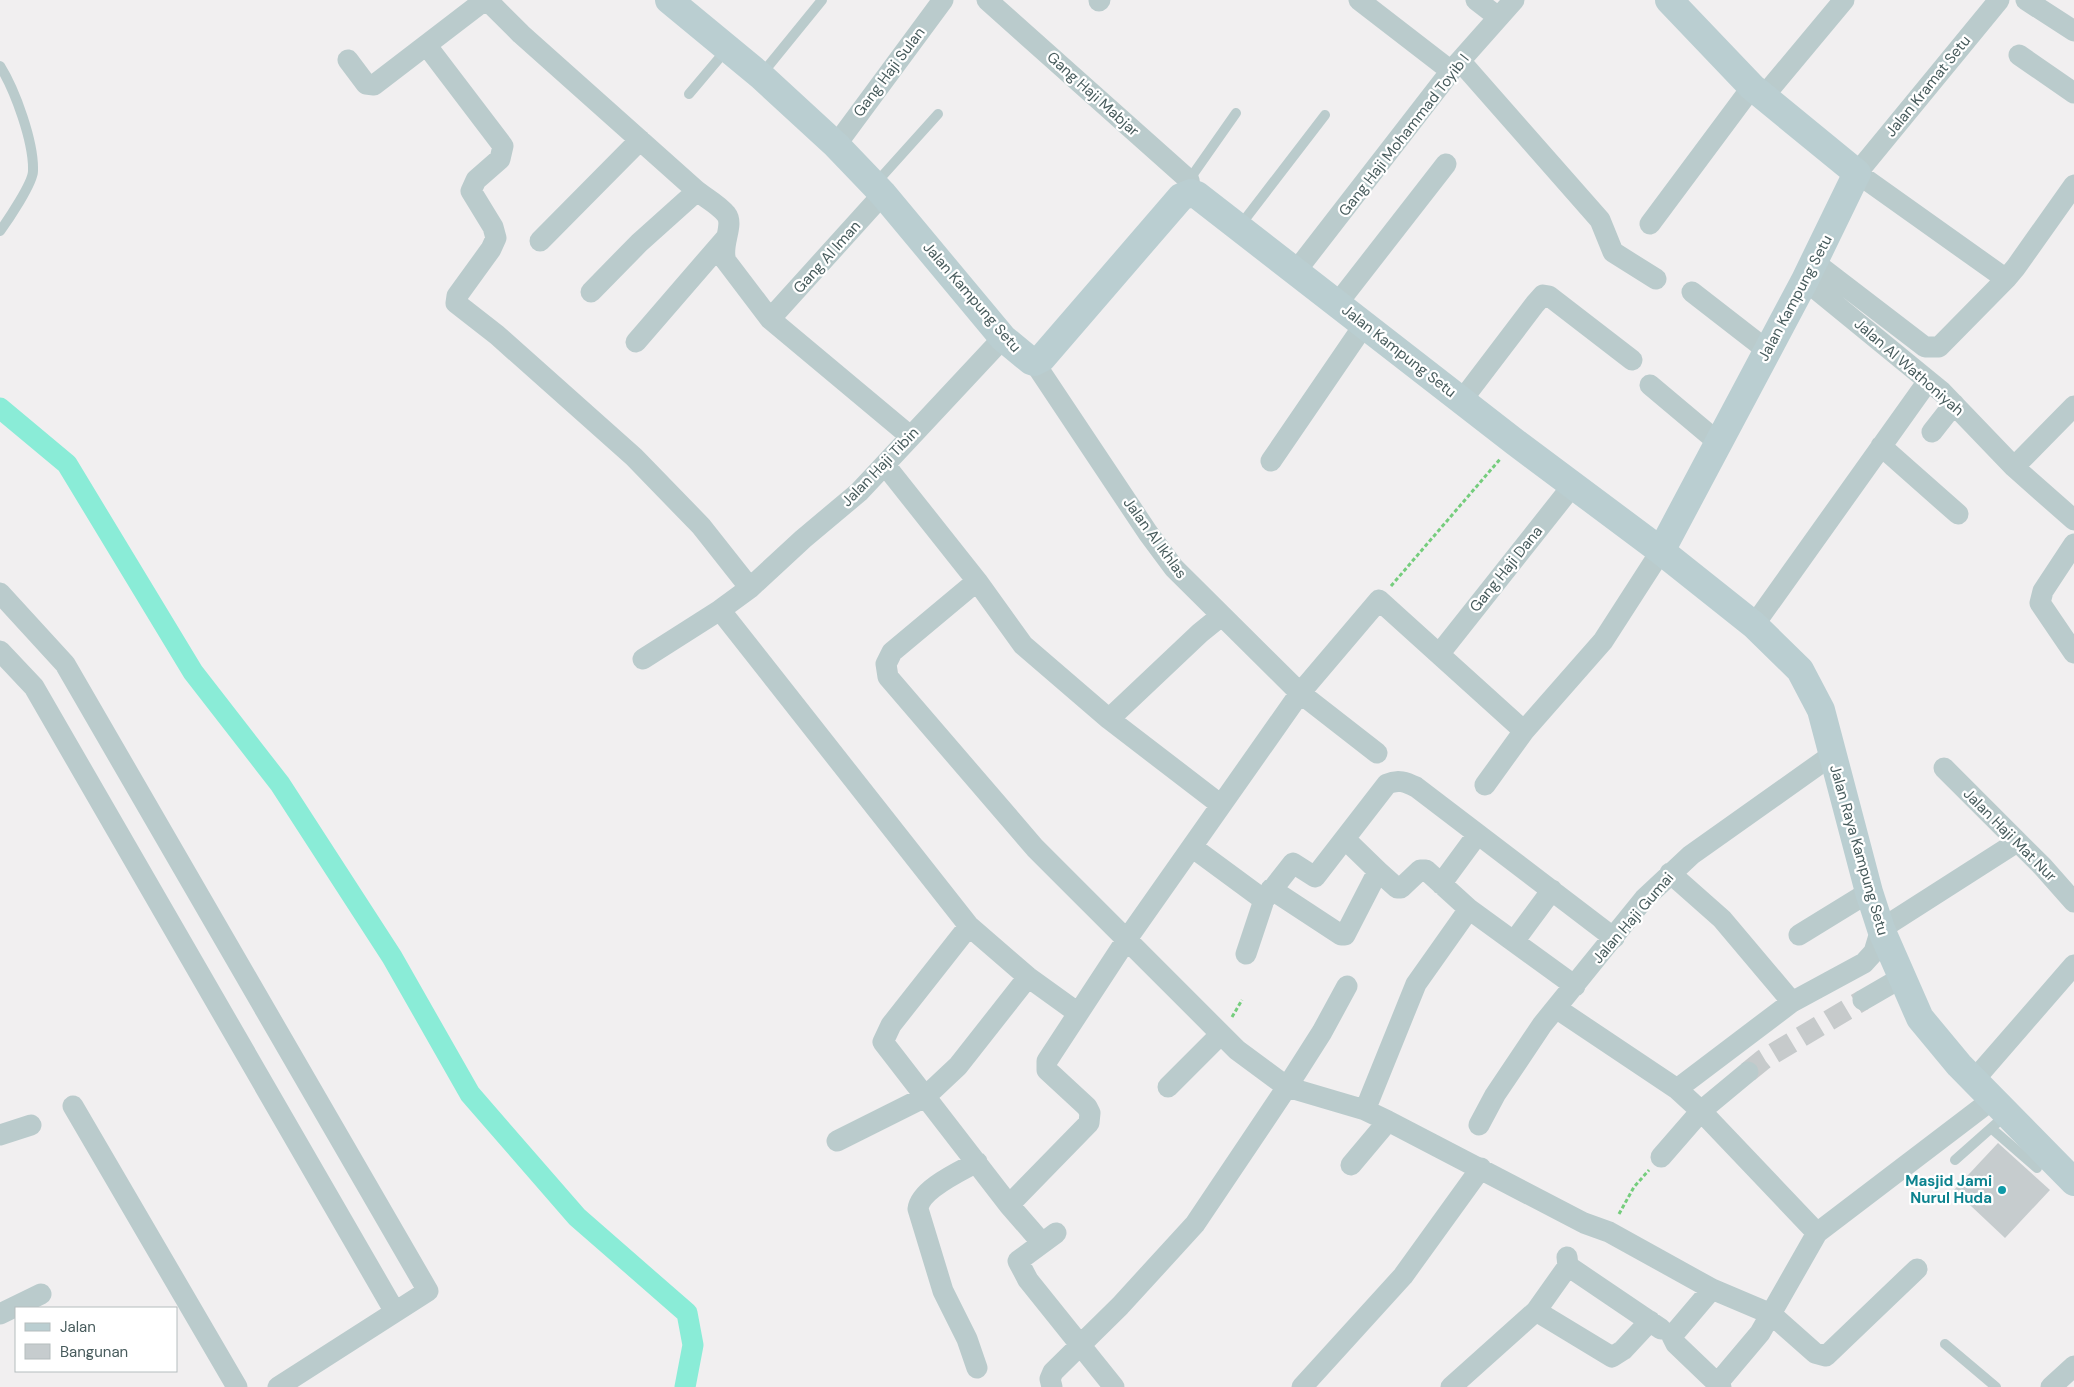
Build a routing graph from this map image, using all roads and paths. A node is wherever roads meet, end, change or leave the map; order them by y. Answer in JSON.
{"nodes":[{"id":1,"x":486,"y":0,"type":"edge"},
{"id":2,"x":822,"y":0,"type":"edge"},
{"id":3,"x":943,"y":0,"type":"edge"},
{"id":4,"x":987,"y":0,"type":"edge"},
{"id":5,"x":1359,"y":0,"type":"edge"},
{"id":6,"x":1476,"y":0,"type":"edge"},
{"id":7,"x":1514,"y":0,"type":"edge"},
{"id":8,"x":1669,"y":0,"type":"edge"},
{"id":9,"x":1844,"y":0,"type":"edge"},
{"id":10,"x":1999,"y":0,"type":"edge"},
{"id":11,"x":2026,"y":0,"type":"edge"},
{"id":12,"x":675,"y":2,"type":"edge"},
{"id":13,"x":1498,"y":17,"type":"junction"},
{"id":14,"x":2074,"y":31,"type":"edge"},
{"id":15,"x":427,"y":46,"type":"junction"},
{"id":16,"x":727,"y":49,"type":"junction"},
{"id":17,"x":2019,"y":55,"type":"dead end"},
{"id":18,"x":348,"y":60,"type":"dead end"},
{"id":19,"x":0,"y":66,"type":"edge"},
{"id":20,"x":1456,"y":66,"type":"junction"},
{"id":21,"x":761,"y":76,"type":"junction"},
{"id":22,"x":1758,"y":92,"type":"junction"},
{"id":23,"x":689,"y":94,"type":"dead end"},
{"id":24,"x":2074,"y":94,"type":"edge"},
{"id":25,"x":1236,"y":113,"type":"dead end"},
{"id":26,"x":938,"y":114,"type":"dead end"},
{"id":27,"x":1325,"y":115,"type":"dead end"},
{"id":28,"x":640,"y":140,"type":"junction"},
{"id":29,"x":836,"y":145,"type":"junction"},
{"id":30,"x":1446,"y":164,"type":"dead end"},
{"id":31,"x":1857,"y":173,"type":"junction"},
{"id":32,"x":2074,"y":185,"type":"edge"},
{"id":33,"x":1190,"y":186,"type":"junction"},
{"id":34,"x":879,"y":189,"type":"junction"},
{"id":35,"x":697,"y":191,"type":"junction"},
{"id":36,"x":1650,"y":224,"type":"dead end"},
{"id":37,"x":1238,"y":227,"type":"junction"},
{"id":38,"x":0,"y":231,"type":"edge"},
{"id":39,"x":726,"y":239,"type":"junction"},
{"id":40,"x":540,"y":241,"type":"dead end"},
{"id":41,"x":1296,"y":271,"type":"junction"},
{"id":42,"x":1810,"y":271,"type":"junction"},
{"id":43,"x":1656,"y":279,"type":"dead end"},
{"id":44,"x":2006,"y":279,"type":"junction"},
{"id":45,"x":591,"y":292,"type":"dead end"},
{"id":46,"x":1692,"y":292,"type":"dead end"},
{"id":47,"x":1337,"y":304,"type":"junction"},
{"id":48,"x":770,"y":319,"type":"junction"},
{"id":49,"x":1364,"y":325,"type":"junction"},
{"id":50,"x":1003,"y":338,"type":"junction"},
{"id":51,"x":636,"y":342,"type":"dead end"},
{"id":52,"x":1768,"y":351,"type":"junction"},
{"id":53,"x":1632,"y":360,"type":"dead end"},
{"id":54,"x":1034,"y":362,"type":"junction"},
{"id":55,"x":1928,"y":381,"type":"junction"},
{"id":56,"x":1650,"y":385,"type":"dead end"},
{"id":57,"x":1462,"y":400,"type":"junction"},
{"id":58,"x":1954,"y":404,"type":"junction"},
{"id":59,"x":2074,"y":406,"type":"edge"},
{"id":60,"x":1932,"y":432,"type":"dead end"},
{"id":61,"x":910,"y":436,"type":"junction"},
{"id":62,"x":1719,"y":442,"type":"junction"},
{"id":63,"x":1881,"y":446,"type":"junction"},
{"id":64,"x":1503,"y":456,"type":"dead end"},
{"id":65,"x":1271,"y":461,"type":"dead end"},
{"id":66,"x":885,"y":465,"type":"junction"},
{"id":67,"x":2014,"y":467,"type":"junction"},
{"id":68,"x":1573,"y":485,"type":"junction"},
{"id":69,"x":1958,"y":514,"type":"dead end"},
{"id":70,"x":2074,"y":520,"type":"edge"},
{"id":71,"x":2074,"y":544,"type":"edge"},
{"id":72,"x":1661,"y":551,"type":"junction"},
{"id":73,"x":977,"y":582,"type":"junction"},
{"id":74,"x":750,"y":588,"type":"junction"},
{"id":75,"x":0,"y":593,"type":"edge"},
{"id":76,"x":1379,"y":600,"type":"junction"},
{"id":77,"x":720,"y":610,"type":"junction"},
{"id":78,"x":1221,"y":616,"type":"junction"},
{"id":79,"x":1754,"y":625,"type":"junction"},
{"id":80,"x":0,"y":651,"type":"edge"},
{"id":81,"x":1440,"y":653,"type":"junction"},
{"id":82,"x":2074,"y":653,"type":"edge"},
{"id":83,"x":643,"y":659,"type":"dead end"},
{"id":84,"x":1300,"y":693,"type":"junction"},
{"id":85,"x":1109,"y":719,"type":"junction"},
{"id":86,"x":1524,"y":730,"type":"junction"},
{"id":87,"x":1377,"y":753,"type":"dead end"},
{"id":88,"x":1832,"y":754,"type":"junction"},
{"id":89,"x":1944,"y":768,"type":"dead end"},
{"id":90,"x":1485,"y":785,"type":"dead end"},
{"id":91,"x":1221,"y":805,"type":"junction"},
{"id":92,"x":1477,"y":835,"type":"junction"},
{"id":93,"x":1345,"y":839,"type":"junction"},
{"id":94,"x":2017,"y":842,"type":"junction"},
{"id":95,"x":1192,"y":847,"type":"junction"},
{"id":96,"x":1378,"y":871,"type":"junction"},
{"id":97,"x":1670,"y":873,"type":"junction"},
{"id":98,"x":1441,"y":884,"type":"junction"},
{"id":99,"x":1552,"y":890,"type":"junction"},
{"id":100,"x":1868,"y":892,"type":"junction"},
{"id":101,"x":1267,"y":895,"type":"junction"},
{"id":102,"x":2074,"y":902,"type":"edge"},
{"id":103,"x":1469,"y":909,"type":"junction"},
{"id":104,"x":969,"y":926,"type":"junction"},
{"id":105,"x":1880,"y":929,"type":"junction"},
{"id":106,"x":1799,"y":935,"type":"dead end"},
{"id":107,"x":1614,"y":938,"type":"junction"},
{"id":108,"x":1127,"y":940,"type":"junction"},
{"id":109,"x":1515,"y":940,"type":"junction"},
{"id":110,"x":1246,"y":954,"type":"dead end"},
{"id":111,"x":2074,"y":964,"type":"edge"},
{"id":112,"x":1028,"y":977,"type":"junction"},
{"id":113,"x":1901,"y":978,"type":"junction"},
{"id":114,"x":1347,"y":986,"type":"dead end"},
{"id":115,"x":1575,"y":986,"type":"junction"},
{"id":116,"x":1864,"y":1000,"type":"tunnel mouth"},
{"id":117,"x":1792,"y":1002,"type":"junction"},
{"id":118,"x":1556,"y":1008,"type":"junction"},
{"id":119,"x":1078,"y":1013,"type":"junction"},
{"id":120,"x":1220,"y":1035,"type":"junction"},
{"id":121,"x":1748,"y":1072,"type":"tunnel mouth"},
{"id":122,"x":1974,"y":1080,"type":"junction"},
{"id":123,"x":1168,"y":1087,"type":"dead end"},
{"id":124,"x":1287,"y":1087,"type":"junction"},
{"id":125,"x":1677,"y":1089,"type":"junction"},
{"id":126,"x":925,"y":1097,"type":"junction"},
{"id":127,"x":74,"y":1106,"type":"dead end"},
{"id":128,"x":1365,"y":1110,"type":"junction"},
{"id":129,"x":1701,"y":1111,"type":"junction"},
{"id":130,"x":1997,"y":1114,"type":"junction"},
{"id":131,"x":1388,"y":1120,"type":"junction"},
{"id":132,"x":30,"y":1125,"type":"dead end"},
{"id":133,"x":1479,"y":1125,"type":"dead end"},
{"id":134,"x":0,"y":1135,"type":"edge"},
{"id":135,"x":837,"y":1141,"type":"dead end"},
{"id":136,"x":1661,"y":1157,"type":"joint"},
{"id":137,"x":1955,"y":1160,"type":"dead end"},
{"id":138,"x":977,"y":1162,"type":"junction"},
{"id":139,"x":1351,"y":1165,"type":"dead end"},
{"id":140,"x":1481,"y":1168,"type":"junction"},
{"id":141,"x":2037,"y":1168,"type":"dead end"},
{"id":142,"x":2074,"y":1182,"type":"edge"},
{"id":143,"x":1009,"y":1204,"type":"junction"},
{"id":144,"x":1609,"y":1232,"type":"junction"},
{"id":145,"x":1817,"y":1233,"type":"junction"},
{"id":146,"x":1917,"y":1269,"type":"dead end"},
{"id":147,"x":1712,"y":1289,"type":"junction"},
{"id":148,"x":41,"y":1294,"type":"dead end"},
{"id":149,"x":1536,"y":1311,"type":"junction"},
{"id":150,"x":395,"y":1312,"type":"junction"},
{"id":151,"x":0,"y":1314,"type":"edge"},
{"id":152,"x":1771,"y":1314,"type":"junction"},
{"id":153,"x":1650,"y":1321,"type":"junction"},
{"id":154,"x":1672,"y":1336,"type":"junction"},
{"id":155,"x":1945,"y":1344,"type":"dead end"},
{"id":156,"x":1082,"y":1346,"type":"junction"},
{"id":157,"x":2074,"y":1366,"type":"edge"},
{"id":158,"x":977,"y":1368,"type":"dead end"},
{"id":159,"x":1719,"y":1385,"type":"edge"},
{"id":160,"x":237,"y":1387,"type":"edge"},
{"id":161,"x":278,"y":1387,"type":"edge"},
{"id":162,"x":1052,"y":1387,"type":"edge"},
{"id":163,"x":1114,"y":1387,"type":"edge"},
{"id":164,"x":1302,"y":1387,"type":"edge"},
{"id":165,"x":1450,"y":1387,"type":"edge"},
{"id":166,"x":1996,"y":1387,"type":"edge"},
{"id":167,"x":2051,"y":1387,"type":"edge"}],
"edges":[{"from":1,"to":15,"type":"street"},
{"from":1,"to":28,"type":"street"},
{"from":2,"to":21,"type":"lane"},
{"from":3,"to":29,"type":"street","name":"Gang Haji Sulan"},
{"from":4,"to":33,"type":"street","name":"Gang Haji Mabjar"},
{"from":5,"to":20,"type":"street"},
{"from":6,"to":13,"type":"street"},
{"from":7,"to":13,"type":"street","name":"Gang Haji Mohammad Toyib I"},
{"from":8,"to":22,"type":"street"},
{"from":9,"to":22,"type":"street"},
{"from":10,"to":31,"type":"street","name":"Jalan Kramat Setu"},
{"from":11,"to":14,"type":"street"},
{"from":12,"to":16,"type":"street","name":"Jalan Kampung Setu"},
{"from":13,"to":20,"type":"street","name":"Gang Haji Mohammad Toyib I"},
{"from":15,"to":18,"type":"street"},
{"from":15,"to":74,"type":"street"},
{"from":16,"to":21,"type":"street","name":"Jalan Kampung Setu"},
{"from":16,"to":23,"type":"lane"},
{"from":17,"to":24,"type":"street"},
{"from":19,"to":38,"type":"lane"},
{"from":20,"to":41,"type":"street","name":"Gang Haji Mohammad Toyib I"},
{"from":20,"to":43,"type":"street"},
{"from":21,"to":29,"type":"street","name":"Jalan Kampung Setu"},
{"from":22,"to":31,"type":"street"},
{"from":22,"to":36,"type":"street"},
{"from":25,"to":33,"type":"lane"},
{"from":26,"to":34,"type":"lane"},
{"from":27,"to":37,"type":"lane"},
{"from":28,"to":35,"type":"street"},
{"from":28,"to":40,"type":"street"},
{"from":29,"to":34,"type":"street","name":"Jalan Kampung Setu"},
{"from":30,"to":47,"type":"street"},
{"from":31,"to":42,"type":"street","name":"Jalan Kampung Setu"},
{"from":31,"to":44,"type":"street"},
{"from":32,"to":44,"type":"street"},
{"from":33,"to":37,"type":"street","name":"Jalan Kampung Setu"},
{"from":33,"to":54,"type":"street","name":"Jalan Kampung Setu"},
{"from":34,"to":48,"type":"street","name":"Gang Al Iman"},
{"from":34,"to":50,"type":"street","name":"Jalan Kampung Setu"},
{"from":35,"to":39,"type":"street"},
{"from":35,"to":45,"type":"street"},
{"from":37,"to":41,"type":"street","name":"Jalan Kampung Setu"},
{"from":39,"to":48,"type":"street"},
{"from":39,"to":51,"type":"street"},
{"from":41,"to":47,"type":"street","name":"Jalan Kampung Setu"},
{"from":42,"to":44,"type":"street"},
{"from":42,"to":52,"type":"street","name":"Jalan Kampung Setu"},
{"from":42,"to":55,"type":"street","name":"Jalan Al Wathoniyah"},
{"from":46,"to":52,"type":"street"},
{"from":47,"to":49,"type":"street","name":"Jalan Kampung Setu"},
{"from":48,"to":61,"type":"street"},
{"from":49,"to":57,"type":"street","name":"Jalan Kampung Setu"},
{"from":49,"to":65,"type":"street"},
{"from":50,"to":54,"type":"street","name":"Jalan Kampung Setu"},
{"from":50,"to":61,"type":"street","name":"Jalan Haji Tibin"},
{"from":52,"to":62,"type":"street","name":"Jalan Kampung Setu"},
{"from":53,"to":57,"type":"street"},
{"from":54,"to":78,"type":"street","name":"Jalan Al Ikhlas"},
{"from":55,"to":58,"type":"street","name":"Jalan Al Wathoniyah"},
{"from":55,"to":63,"type":"street"},
{"from":56,"to":62,"type":"street"},
{"from":57,"to":68,"type":"street","name":"Jalan Kampung Setu"},
{"from":58,"to":60,"type":"street"},
{"from":58,"to":67,"type":"street","name":"Jalan Al Wathoniyah"},
{"from":59,"to":67,"type":"street"},
{"from":61,"to":66,"type":"street","name":"Jalan Haji Tibin"},
{"from":62,"to":72,"type":"street","name":"Jalan Kampung Setu"},
{"from":63,"to":69,"type":"street"},
{"from":63,"to":79,"type":"street"},
{"from":64,"to":76,"type":"path"},
{"from":66,"to":73,"type":"street"},
{"from":66,"to":74,"type":"street","name":"Jalan Haji Tibin"},
{"from":67,"to":70,"type":"street","name":"Jalan Al Wathoniyah"},
{"from":68,"to":72,"type":"street","name":"Jalan Kampung Setu"},
{"from":68,"to":81,"type":"street","name":"Gang Haji Dana"},
{"from":71,"to":82,"type":"street"},
{"from":72,"to":79,"type":"street","name":"Jalan Raya Kampung Setu"},
{"from":72,"to":86,"type":"street"},
{"from":73,"to":85,"type":"street"},
{"from":73,"to":108,"type":"street"},
{"from":74,"to":77,"type":"street","name":"Jalan Haji Tibin"},
{"from":75,"to":150,"type":"street"},
{"from":76,"to":81,"type":"street"},
{"from":76,"to":84,"type":"street"},
{"from":77,"to":83,"type":"street","name":"Jalan Haji Tibin"},
{"from":77,"to":104,"type":"street"},
{"from":78,"to":84,"type":"street","name":"Jalan Al Ikhlas"},
{"from":78,"to":85,"type":"street"},
{"from":79,"to":88,"type":"street","name":"Jalan Raya Kampung Setu"},
{"from":80,"to":150,"type":"street"},
{"from":81,"to":86,"type":"street"},
{"from":84,"to":87,"type":"street","name":"Jalan Al Ikhlas"},
{"from":84,"to":91,"type":"street"},
{"from":85,"to":91,"type":"street"},
{"from":86,"to":90,"type":"street"},
{"from":88,"to":97,"type":"street","name":"Jalan Haji Gumai"},
{"from":88,"to":100,"type":"street","name":"Jalan Raya Kampung Setu"},
{"from":89,"to":94,"type":"street","name":"Jalan Haji Mat Nur"},
{"from":91,"to":95,"type":"street"},
{"from":92,"to":93,"type":"street"},
{"from":92,"to":98,"type":"street"},
{"from":92,"to":99,"type":"street"},
{"from":93,"to":96,"type":"street"},
{"from":93,"to":101,"type":"street"},
{"from":94,"to":102,"type":"street","name":"Jalan Haji Mat Nur"},
{"from":94,"to":105,"type":"street"},
{"from":95,"to":101,"type":"street"},
{"from":95,"to":108,"type":"street"},
{"from":96,"to":98,"type":"street"},
{"from":96,"to":101,"type":"street"},
{"from":97,"to":107,"type":"street","name":"Jalan Haji Gumai"},
{"from":97,"to":117,"type":"street"},
{"from":98,"to":103,"type":"street"},
{"from":99,"to":107,"type":"street"},
{"from":99,"to":109,"type":"street"},
{"from":100,"to":105,"type":"street","name":"Jalan Raya Kampung Setu"},
{"from":100,"to":106,"type":"street"},
{"from":101,"to":110,"type":"street"},
{"from":103,"to":109,"type":"street"},
{"from":103,"to":128,"type":"street"},
{"from":104,"to":112,"type":"street"},
{"from":104,"to":126,"type":"street"},
{"from":105,"to":113,"type":"street","name":"Jalan Raya Kampung Setu"},
{"from":105,"to":117,"type":"street"},
{"from":107,"to":115,"type":"street","name":"Jalan Haji Gumai"},
{"from":108,"to":119,"type":"street"},
{"from":108,"to":120,"type":"street"},
{"from":109,"to":115,"type":"street"},
{"from":111,"to":122,"type":"street"},
{"from":112,"to":119,"type":"street"},
{"from":112,"to":126,"type":"street"},
{"from":113,"to":116,"type":"street"},
{"from":113,"to":122,"type":"street","name":"Jalan Raya Kampung Setu"},
{"from":114,"to":124,"type":"street"},
{"from":115,"to":118,"type":"street","name":"Jalan Haji Gumai"},
{"from":117,"to":125,"type":"street"},
{"from":118,"to":125,"type":"street"},
{"from":118,"to":133,"type":"street","name":"Jalan Haji Gumai"},
{"from":119,"to":143,"type":"street"},
{"from":120,"to":123,"type":"street"},
{"from":120,"to":124,"type":"street"},
{"from":121,"to":129,"type":"street"},
{"from":122,"to":130,"type":"street","name":"Jalan Raya Kampung Setu"},
{"from":124,"to":128,"type":"street"},
{"from":124,"to":156,"type":"street"},
{"from":125,"to":129,"type":"street"},
{"from":126,"to":135,"type":"street"},
{"from":126,"to":138,"type":"street"},
{"from":127,"to":160,"type":"street"},
{"from":128,"to":131,"type":"street"},
{"from":129,"to":136,"type":"street"},
{"from":129,"to":145,"type":"street"},
{"from":130,"to":137,"type":"lane"},
{"from":130,"to":141,"type":"lane"},
{"from":130,"to":142,"type":"street","name":"Jalan Raya Kampung Setu"},
{"from":130,"to":145,"type":"street"},
{"from":131,"to":139,"type":"street"},
{"from":131,"to":140,"type":"street"},
{"from":132,"to":134,"type":"street"},
{"from":136,"to":144,"type":"path"},
{"from":138,"to":143,"type":"street"},
{"from":138,"to":158,"type":"street"},
{"from":140,"to":144,"type":"street"},
{"from":140,"to":164,"type":"street"},
{"from":143,"to":156,"type":"street"},
{"from":144,"to":147,"type":"street"},
{"from":145,"to":152,"type":"street"},
{"from":146,"to":152,"type":"street"},
{"from":147,"to":152,"type":"street"},
{"from":147,"to":154,"type":"street"},
{"from":148,"to":151,"type":"street"},
{"from":149,"to":153,"type":"street"},
{"from":149,"to":153,"type":"street"},
{"from":149,"to":165,"type":"street"},
{"from":150,"to":161,"type":"street"},
{"from":152,"to":159,"type":"street"},
{"from":153,"to":154,"type":"street"},
{"from":154,"to":159,"type":"street"},
{"from":155,"to":166,"type":"lane"},
{"from":156,"to":162,"type":"street"},
{"from":156,"to":163,"type":"street"},
{"from":157,"to":167,"type":"street"}]}
